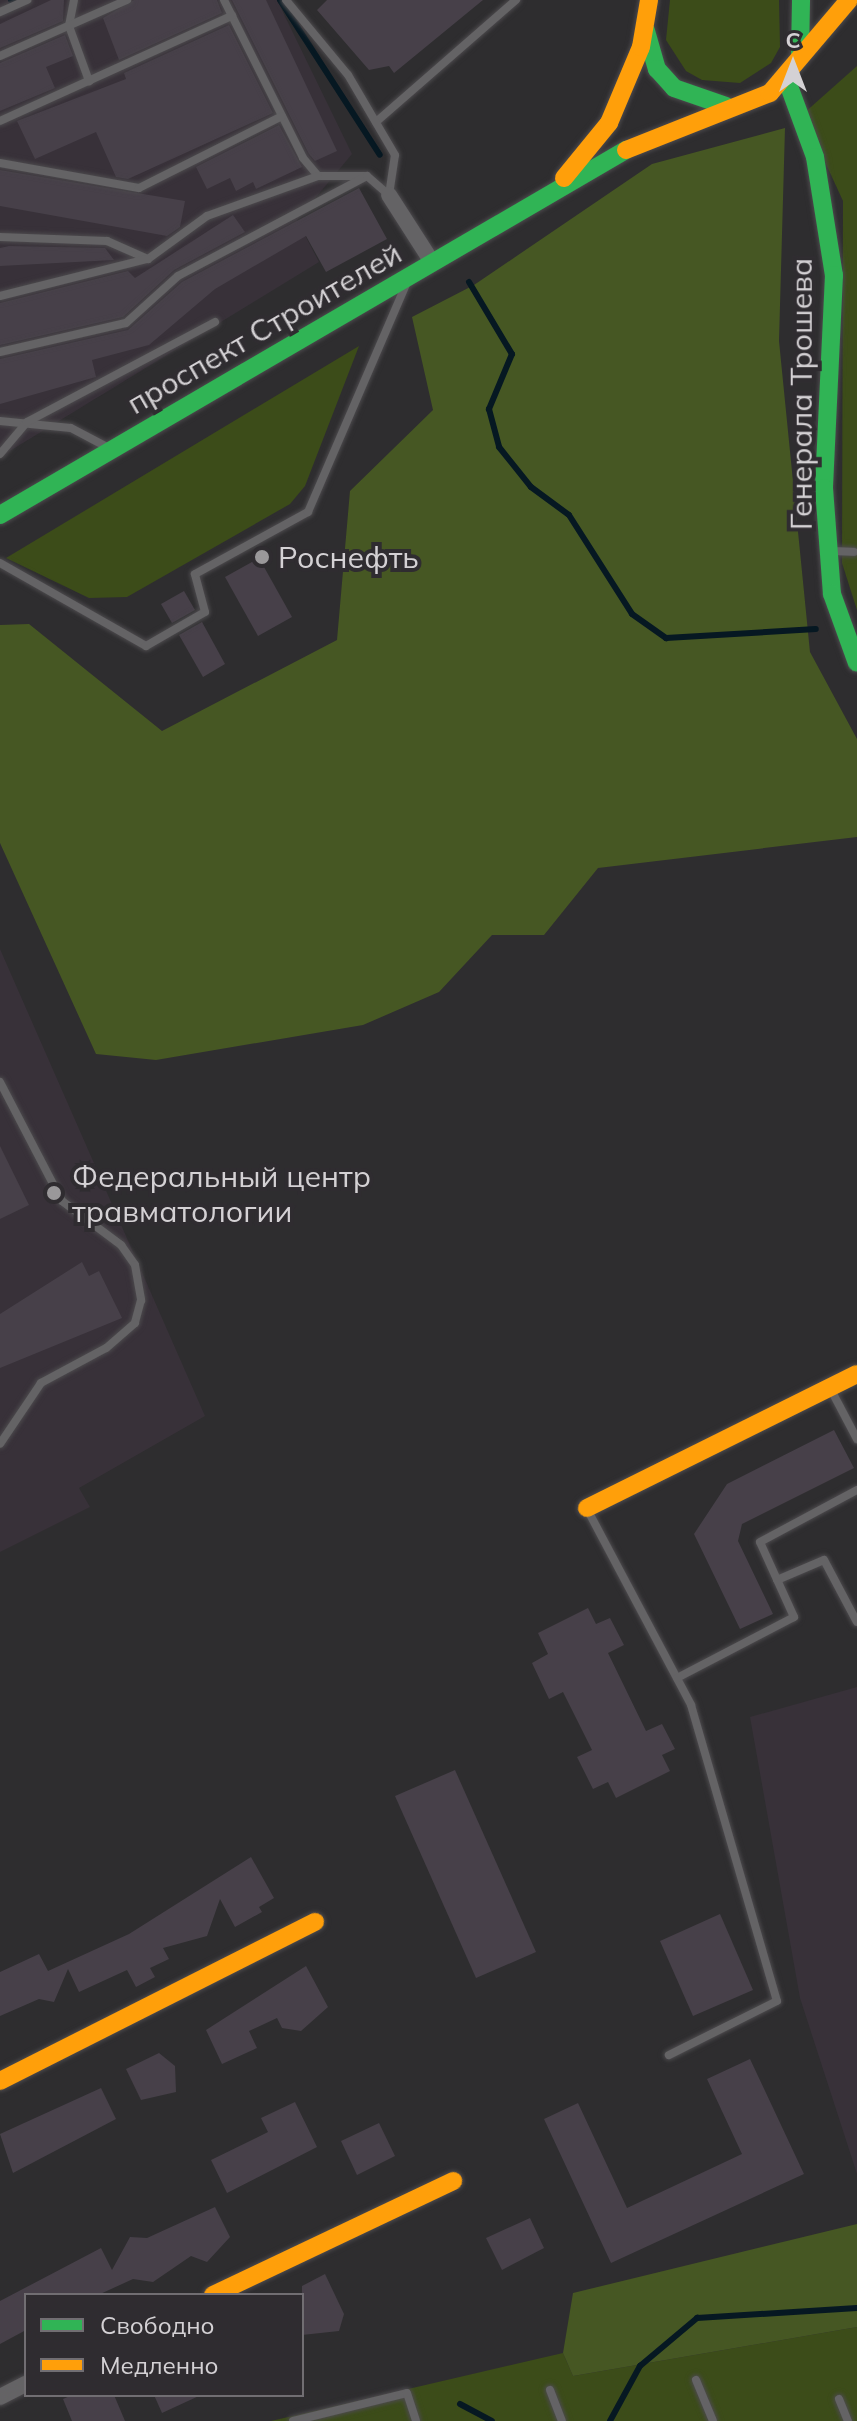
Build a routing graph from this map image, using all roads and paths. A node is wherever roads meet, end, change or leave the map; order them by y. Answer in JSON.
{"nodes":[{"id":1,"x":27,"y":0,"type":"edge"},
{"id":2,"x":74,"y":0,"type":"edge"},
{"id":3,"x":127,"y":0,"type":"edge"},
{"id":4,"x":224,"y":0,"type":"edge"},
{"id":5,"x":286,"y":0,"type":"edge"},
{"id":6,"x":516,"y":0,"type":"edge"},
{"id":7,"x":801,"y":0,"type":"edge"},
{"id":8,"x":849,"y":0,"type":"edge"},
{"id":9,"x":647,"y":6,"type":"edge"},
{"id":10,"x":0,"y":12,"type":"edge"},
{"id":11,"x":232,"y":16,"type":"junction"},
{"id":12,"x":69,"y":26,"type":"junction"},
{"id":13,"x":0,"y":56,"type":"edge"},
{"id":14,"x":798,"y":59,"type":"junction"},
{"id":15,"x":786,"y":78,"type":"junction"},
{"id":16,"x":89,"y":81,"type":"junction"},
{"id":17,"x":749,"y":102,"type":"junction"},
{"id":18,"x":282,"y":116,"type":"junction"},
{"id":19,"x":0,"y":121,"type":"edge"},
{"id":20,"x":376,"y":122,"type":"junction"},
{"id":21,"x":0,"y":163,"type":"edge"},
{"id":22,"x":318,"y":176,"type":"junction"},
{"id":23,"x":367,"y":176,"type":"junction"},
{"id":24,"x":556,"y":188,"type":"junction"},
{"id":25,"x":389,"y":195,"type":"junction"},
{"id":26,"x":0,"y":237,"type":"edge"},
{"id":27,"x":148,"y":259,"type":"junction"},
{"id":28,"x":432,"y":262,"type":"junction"},
{"id":29,"x":411,"y":275,"type":"junction"},
{"id":30,"x":0,"y":296,"type":"edge"},
{"id":31,"x":215,"y":322,"type":"dead end"},
{"id":32,"x":0,"y":352,"type":"edge"},
{"id":33,"x":0,"y":421,"type":"edge"},
{"id":34,"x":27,"y":422,"type":"junction"},
{"id":35,"x":112,"y":449,"type":"junction"},
{"id":36,"x":0,"y":454,"type":"edge"},
{"id":37,"x":0,"y":515,"type":"edge"},
{"id":38,"x":830,"y":551,"type":"junction"},
{"id":39,"x":854,"y":552,"type":"dead end"},
{"id":40,"x":0,"y":563,"type":"edge"},
{"id":41,"x":857,"y":663,"type":"edge"},
{"id":42,"x":0,"y":1082,"type":"edge"},
{"id":43,"x":857,"y":1374,"type":"edge"},
{"id":44,"x":830,"y":1387,"type":"junction"},
{"id":45,"x":857,"y":1439,"type":"edge"},
{"id":46,"x":0,"y":1444,"type":"edge"},
{"id":47,"x":857,"y":1490,"type":"edge"},
{"id":48,"x":587,"y":1508,"type":"joint"},
{"id":49,"x":777,"y":1580,"type":"junction"},
{"id":50,"x":857,"y":1622,"type":"edge"},
{"id":51,"x":677,"y":1678,"type":"junction"},
{"id":52,"x":315,"y":1922,"type":"dead end"},
{"id":53,"x":669,"y":2055,"type":"dead end"},
{"id":54,"x":0,"y":2081,"type":"edge"},
{"id":55,"x":453,"y":2181,"type":"dead end"},
{"id":56,"x":217,"y":2293,"type":"edge"},
{"id":57,"x":696,"y":2380,"type":"dead end"},
{"id":58,"x":24,"y":2385,"type":"edge"},
{"id":59,"x":550,"y":2390,"type":"dead end"},
{"id":60,"x":0,"y":2397,"type":"edge"},
{"id":61,"x":839,"y":2399,"type":"dead end"},
{"id":62,"x":293,"y":2421,"type":"edge"},
{"id":63,"x":416,"y":2421,"type":"edge"},
{"id":64,"x":562,"y":2421,"type":"edge"},
{"id":65,"x":713,"y":2421,"type":"edge"},
{"id":66,"x":848,"y":2421,"type":"edge"}],
"edges":[{"from":1,"to":10,"type":"lane"},
{"from":2,"to":12,"type":"lane"},
{"from":3,"to":12,"type":"lane"},
{"from":4,"to":11,"type":"lane"},
{"from":5,"to":20,"type":"lane"},
{"from":6,"to":20,"type":"lane"},
{"from":7,"to":14,"type":"street","name":"проспект Строителей"},
{"from":8,"to":14,"type":"street","name":"проспект Строителей"},
{"from":9,"to":17,"type":"street","name":"проспект Строителей"},
{"from":9,"to":24,"type":"street","name":"проспект Строителей"},
{"from":11,"to":16,"type":"lane"},
{"from":11,"to":18,"type":"lane"},
{"from":12,"to":13,"type":"lane"},
{"from":12,"to":16,"type":"lane"},
{"from":14,"to":15,"type":"street","name":"проспект Строителей"},
{"from":15,"to":17,"type":"street","name":"проспект Строителей"},
{"from":15,"to":38,"type":"street","name":"Генерала Трошева"},
{"from":16,"to":19,"type":"lane"},
{"from":17,"to":24,"type":"street","name":"проспект Строителей"},
{"from":18,"to":21,"type":"lane"},
{"from":18,"to":22,"type":"lane"},
{"from":20,"to":25,"type":"lane"},
{"from":22,"to":23,"type":"lane"},
{"from":22,"to":27,"type":"lane"},
{"from":23,"to":25,"type":"lane"},
{"from":23,"to":32,"type":"lane"},
{"from":24,"to":28,"type":"street","name":"проспект Строителей"},
{"from":25,"to":28,"type":"street"},
{"from":26,"to":27,"type":"lane"},
{"from":27,"to":30,"type":"lane"},
{"from":28,"to":29,"type":"street","name":"проспект Строителей"},
{"from":29,"to":35,"type":"street","name":"проспект Строителей"},
{"from":29,"to":40,"type":"lane"},
{"from":31,"to":34,"type":"lane"},
{"from":33,"to":34,"type":"lane"},
{"from":34,"to":35,"type":"lane"},
{"from":34,"to":36,"type":"lane"},
{"from":35,"to":37,"type":"street","name":"проспект Строителей"},
{"from":38,"to":39,"type":"lane"},
{"from":38,"to":41,"type":"street","name":"Генерала Трошева"},
{"from":42,"to":46,"type":"lane"},
{"from":43,"to":44,"type":"street"},
{"from":44,"to":45,"type":"lane"},
{"from":44,"to":48,"type":"street"},
{"from":47,"to":49,"type":"lane"},
{"from":48,"to":51,"type":"lane"},
{"from":49,"to":50,"type":"lane"},
{"from":49,"to":51,"type":"lane"},
{"from":51,"to":53,"type":"lane"},
{"from":52,"to":54,"type":"street"},
{"from":55,"to":56,"type":"street"},
{"from":57,"to":65,"type":"lane"},
{"from":58,"to":60,"type":"street"},
{"from":59,"to":64,"type":"lane"},
{"from":61,"to":66,"type":"lane"},
{"from":62,"to":63,"type":"lane"}]}
